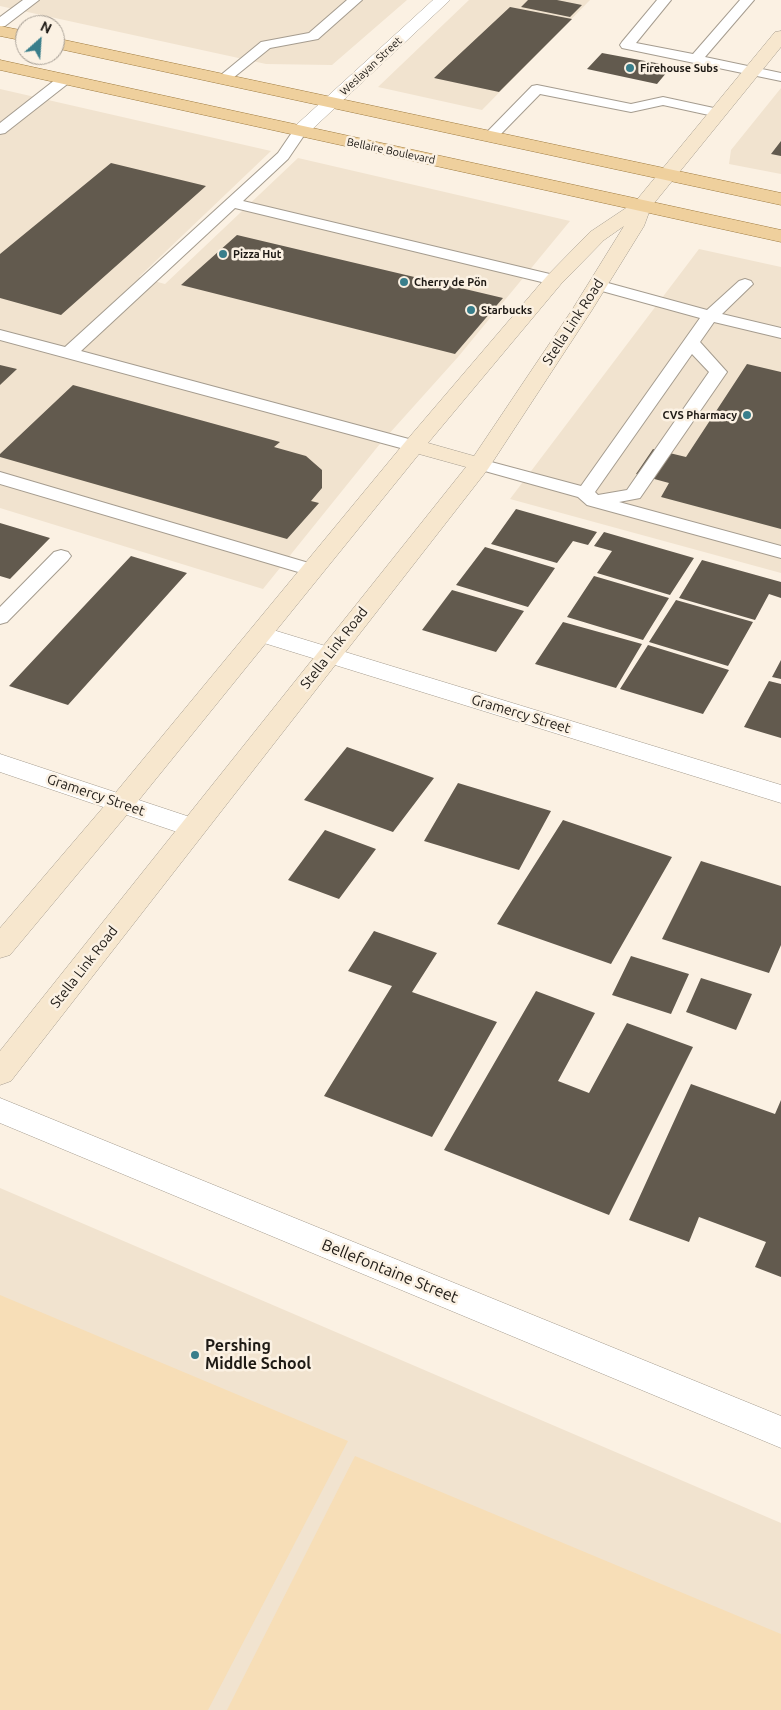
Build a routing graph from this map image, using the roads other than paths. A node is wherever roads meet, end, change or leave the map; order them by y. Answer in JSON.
{"nodes":[{"id":1,"x":32,"y":0,"type":"edge"},
{"id":2,"x":355,"y":0,"type":"edge"},
{"id":3,"x":442,"y":0,"type":"edge"},
{"id":4,"x":664,"y":0,"type":"edge"},
{"id":5,"x":746,"y":0,"type":"edge"},
{"id":6,"x":0,"y":23,"type":"edge"},
{"id":7,"x":0,"y":31,"type":"edge"},
{"id":8,"x":15,"y":34,"type":"edge"},
{"id":9,"x":781,"y":36,"type":"edge"},
{"id":10,"x":65,"y":45,"type":"edge"},
{"id":11,"x":696,"y":59,"type":"junction"},
{"id":12,"x":0,"y":65,"type":"edge"},
{"id":13,"x":752,"y":71,"type":"junction"},
{"id":14,"x":781,"y":77,"type":"edge"},
{"id":15,"x":223,"y":79,"type":"junction"},
{"id":16,"x":65,"y":80,"type":"junction"},
{"id":17,"x":331,"y":102,"type":"junction"},
{"id":18,"x":718,"y":113,"type":"junction"},
{"id":19,"x":0,"y":130,"type":"edge"},
{"id":20,"x":300,"y":131,"type":"junction"},
{"id":21,"x":491,"y":136,"type":"junction"},
{"id":22,"x":668,"y":175,"type":"junction"},
{"id":23,"x":781,"y":199,"type":"edge"},
{"id":24,"x":232,"y":203,"type":"junction"},
{"id":25,"x":642,"y":206,"type":"junction"},
{"id":26,"x":781,"y":236,"type":"edge"},
{"id":27,"x":554,"y":280,"type":"junction"},
{"id":28,"x":745,"y":284,"type":"dead end"},
{"id":29,"x":597,"y":285,"type":"junction"},
{"id":30,"x":710,"y":316,"type":"junction"},
{"id":31,"x":781,"y":333,"type":"edge"},
{"id":32,"x":0,"y":335,"type":"edge"},
{"id":33,"x":691,"y":343,"type":"junction"},
{"id":34,"x":68,"y":354,"type":"junction"},
{"id":35,"x":414,"y":446,"type":"junction"},
{"id":36,"x":480,"y":464,"type":"junction"},
{"id":37,"x":0,"y":478,"type":"edge"},
{"id":38,"x":589,"y":497,"type":"junction"},
{"id":39,"x":781,"y":552,"type":"edge"},
{"id":40,"x":61,"y":556,"type":"dead end"},
{"id":41,"x":312,"y":570,"type":"junction"},
{"id":42,"x":0,"y":618,"type":"edge"},
{"id":43,"x":260,"y":634,"type":"junction"},
{"id":44,"x":328,"y":654,"type":"junction"},
{"id":45,"x":0,"y":763,"type":"edge"},
{"id":46,"x":781,"y":794,"type":"edge"},
{"id":47,"x":121,"y":804,"type":"junction"},
{"id":48,"x":192,"y":828,"type":"junction"},
{"id":49,"x":0,"y":947,"type":"edge"},
{"id":50,"x":0,"y":1073,"type":"edge"},
{"id":51,"x":0,"y":1110,"type":"edge"},
{"id":52,"x":781,"y":1432,"type":"edge"}],
"edges":[{"from":1,"to":6,"type":"lane"},
{"from":2,"to":15,"type":"lane"},
{"from":3,"to":17,"type":"street","name":"Weslayan Street"},
{"from":4,"to":11,"type":"lane"},
{"from":5,"to":11,"type":"lane"},
{"from":7,"to":8,"type":"main road"},
{"from":9,"to":13,"type":"main road","name":"Stella Link Road"},
{"from":10,"to":15,"type":"main road"},
{"from":11,"to":13,"type":"lane"},
{"from":12,"to":16,"type":"main road","name":"Bellaire Boulevard"},
{"from":13,"to":14,"type":"lane"},
{"from":13,"to":18,"type":"main road","name":"Stella Link Road"},
{"from":15,"to":17,"type":"main road"},
{"from":16,"to":19,"type":"lane"},
{"from":16,"to":20,"type":"main road","name":"Bellaire Boulevard"},
{"from":17,"to":20,"type":"street","name":"Weslayan Street"},
{"from":17,"to":21,"type":"main road"},
{"from":18,"to":21,"type":"lane"},
{"from":18,"to":22,"type":"main road","name":"Stella Link Road"},
{"from":20,"to":24,"type":"lane"},
{"from":20,"to":25,"type":"main road","name":"Bellaire Boulevard"},
{"from":21,"to":22,"type":"main road"},
{"from":22,"to":23,"type":"main road"},
{"from":22,"to":25,"type":"main road","name":"Stella Link Road"},
{"from":24,"to":27,"type":"lane"},
{"from":24,"to":34,"type":"lane"},
{"from":25,"to":26,"type":"main road","name":"Bellaire Boulevard"},
{"from":25,"to":27,"type":"main road","name":"Stella Link Road"},
{"from":25,"to":29,"type":"main road","name":"Stella Link Road"},
{"from":27,"to":35,"type":"main road","name":"Stella Link Road"},
{"from":28,"to":30,"type":"lane"},
{"from":29,"to":30,"type":"lane"},
{"from":29,"to":36,"type":"main road","name":"Stella Link Road"},
{"from":30,"to":31,"type":"lane"},
{"from":30,"to":33,"type":"lane"},
{"from":32,"to":34,"type":"lane"},
{"from":33,"to":38,"type":"lane"},
{"from":33,"to":38,"type":"lane"},
{"from":34,"to":35,"type":"lane"},
{"from":35,"to":36,"type":"main road"},
{"from":35,"to":41,"type":"main road","name":"Stella Link Road"},
{"from":36,"to":38,"type":"lane"},
{"from":36,"to":44,"type":"main road","name":"Stella Link Road"},
{"from":37,"to":41,"type":"lane"},
{"from":38,"to":39,"type":"lane"},
{"from":40,"to":42,"type":"lane"},
{"from":41,"to":43,"type":"main road","name":"Stella Link Road"},
{"from":43,"to":44,"type":"street","name":"Gramercy Street"},
{"from":43,"to":47,"type":"main road","name":"Stella Link Road"},
{"from":44,"to":46,"type":"street","name":"Gramercy Street"},
{"from":44,"to":48,"type":"main road","name":"Stella Link Road"},
{"from":45,"to":47,"type":"street","name":"Gramercy Street"},
{"from":47,"to":48,"type":"street","name":"Gramercy Street"},
{"from":47,"to":49,"type":"main road","name":"Stella Link Road"},
{"from":48,"to":50,"type":"main road","name":"Stella Link Road"},
{"from":51,"to":52,"type":"street","name":"Bellefontaine Street"}]}
